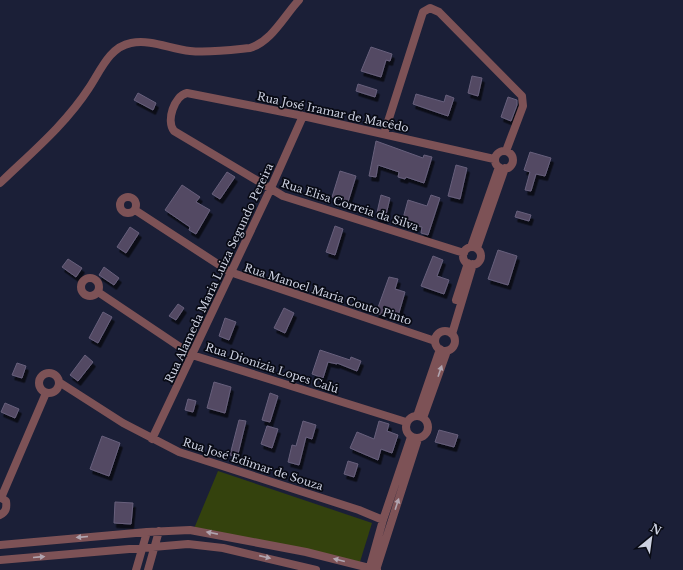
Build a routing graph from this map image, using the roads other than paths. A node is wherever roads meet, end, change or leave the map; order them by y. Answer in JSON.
{"nodes":[{"id":1,"x":299,"y":0,"type":"edge"},
{"id":2,"x":174,"y":108,"type":"joint"},
{"id":3,"x":303,"y":116,"type":"junction"},
{"id":4,"x":384,"y":134,"type":"junction"},
{"id":5,"x":506,"y":151,"type":"junction"},
{"id":6,"x":494,"y":158,"type":"junction"},
{"id":7,"x":502,"y":168,"type":"junction"},
{"id":8,"x":0,"y":183,"type":"edge"},
{"id":9,"x":270,"y":190,"type":"junction"},
{"id":10,"x":135,"y":210,"type":"dead end"},
{"id":11,"x":474,"y":248,"type":"junction"},
{"id":12,"x":464,"y":253,"type":"junction"},
{"id":13,"x":471,"y":264,"type":"junction"},
{"id":14,"x":230,"y":272,"type":"junction"},
{"id":15,"x":98,"y":292,"type":"dead end"},
{"id":16,"x":449,"y":332,"type":"junction"},
{"id":17,"x":435,"y":341,"type":"junction"},
{"id":18,"x":443,"y":350,"type":"junction"},
{"id":19,"x":192,"y":355,"type":"junction"},
{"id":20,"x":59,"y":382,"type":"junction"},
{"id":21,"x":46,"y":393,"type":"junction"},
{"id":22,"x":420,"y":417,"type":"junction"},
{"id":23,"x":406,"y":422,"type":"junction"},
{"id":24,"x":152,"y":438,"type":"junction"},
{"id":25,"x":414,"y":438,"type":"junction"},
{"id":26,"x":1,"y":497,"type":"edge"},
{"id":27,"x":0,"y":515,"type":"edge"},
{"id":28,"x":383,"y":520,"type":"junction"},
{"id":29,"x":159,"y":531,"type":"junction"},
{"id":30,"x":147,"y":532,"type":"junction"},
{"id":31,"x":0,"y":545,"type":"edge"},
{"id":32,"x":155,"y":547,"type":"junction"},
{"id":33,"x":143,"y":548,"type":"junction"},
{"id":34,"x":0,"y":560,"type":"edge"},
{"id":35,"x":374,"y":569,"type":"edge"},
{"id":36,"x":136,"y":570,"type":"edge"},
{"id":37,"x":148,"y":570,"type":"edge"},
{"id":38,"x":316,"y":570,"type":"edge"}],
"edges":[{"from":1,"to":8,"type":"street"},
{"from":2,"to":3,"type":"street","name":"Rua José Iramar de Macêdo"},
{"from":2,"to":9,"type":"street","name":"Rua Elisa Correia da Silva"},
{"from":3,"to":4,"type":"street","name":"Rua José Iramar de Macêdo"},
{"from":3,"to":9,"type":"street","name":"Rua Alameda Maria Luiza Segundo Pereira"},
{"from":4,"to":5,"type":"street"},
{"from":4,"to":6,"type":"street","name":"Rua José Iramar de Macêdo"},
{"from":5,"to":6,"type":"street"},
{"from":5,"to":7,"type":"street"},
{"from":6,"to":7,"type":"street"},
{"from":7,"to":11,"type":"street"},
{"from":9,"to":12,"type":"street","name":"Rua Elisa Correia da Silva"},
{"from":9,"to":14,"type":"street","name":"Rua Alameda Maria Luiza Segundo Pereira"},
{"from":10,"to":14,"type":"street","name":"Rua Manoel Maria Couto Pinto"},
{"from":11,"to":12,"type":"street"},
{"from":11,"to":13,"type":"street"},
{"from":12,"to":13,"type":"street"},
{"from":13,"to":16,"type":"street"},
{"from":14,"to":17,"type":"street","name":"Rua Manoel Maria Couto Pinto"},
{"from":14,"to":19,"type":"street","name":"Rua Alameda Maria Luiza Segundo Pereira"},
{"from":15,"to":19,"type":"street","name":"Rua Dionizia Lopes Calú"},
{"from":16,"to":17,"type":"street"},
{"from":16,"to":18,"type":"street"},
{"from":17,"to":18,"type":"street"},
{"from":18,"to":22,"type":"street"},
{"from":19,"to":23,"type":"street","name":"Rua Dionizia Lopes Calú"},
{"from":19,"to":24,"type":"street","name":"Rua Alameda Maria Luiza Segundo Pereira"},
{"from":20,"to":21,"type":"street"},
{"from":20,"to":21,"type":"street","name":"Rua José Edimar de Souza"},
{"from":20,"to":24,"type":"street","name":"Rua José Edimar de Souza"},
{"from":21,"to":26,"type":"street"},
{"from":22,"to":23,"type":"street"},
{"from":22,"to":25,"type":"street"},
{"from":23,"to":25,"type":"street"},
{"from":24,"to":28,"type":"street","name":"Rua José Edimar de Souza"},
{"from":25,"to":28,"type":"street"},
{"from":35,"to":25,"type":"street","one_way":true},
{"from":26,"to":27,"type":"street"},
{"from":28,"to":35,"type":"street"},
{"from":29,"to":30,"type":"street"},
{"from":29,"to":32,"type":"street"},
{"from":35,"to":29,"type":"street","one_way":true},
{"from":30,"to":31,"type":"street","one_way":true},
{"from":30,"to":33,"type":"street"},
{"from":32,"to":33,"type":"street"},
{"from":32,"to":37,"type":"street"},
{"from":32,"to":38,"type":"street","one_way":true},
{"from":34,"to":33,"type":"street","one_way":true},
{"from":33,"to":36,"type":"street"}]}
